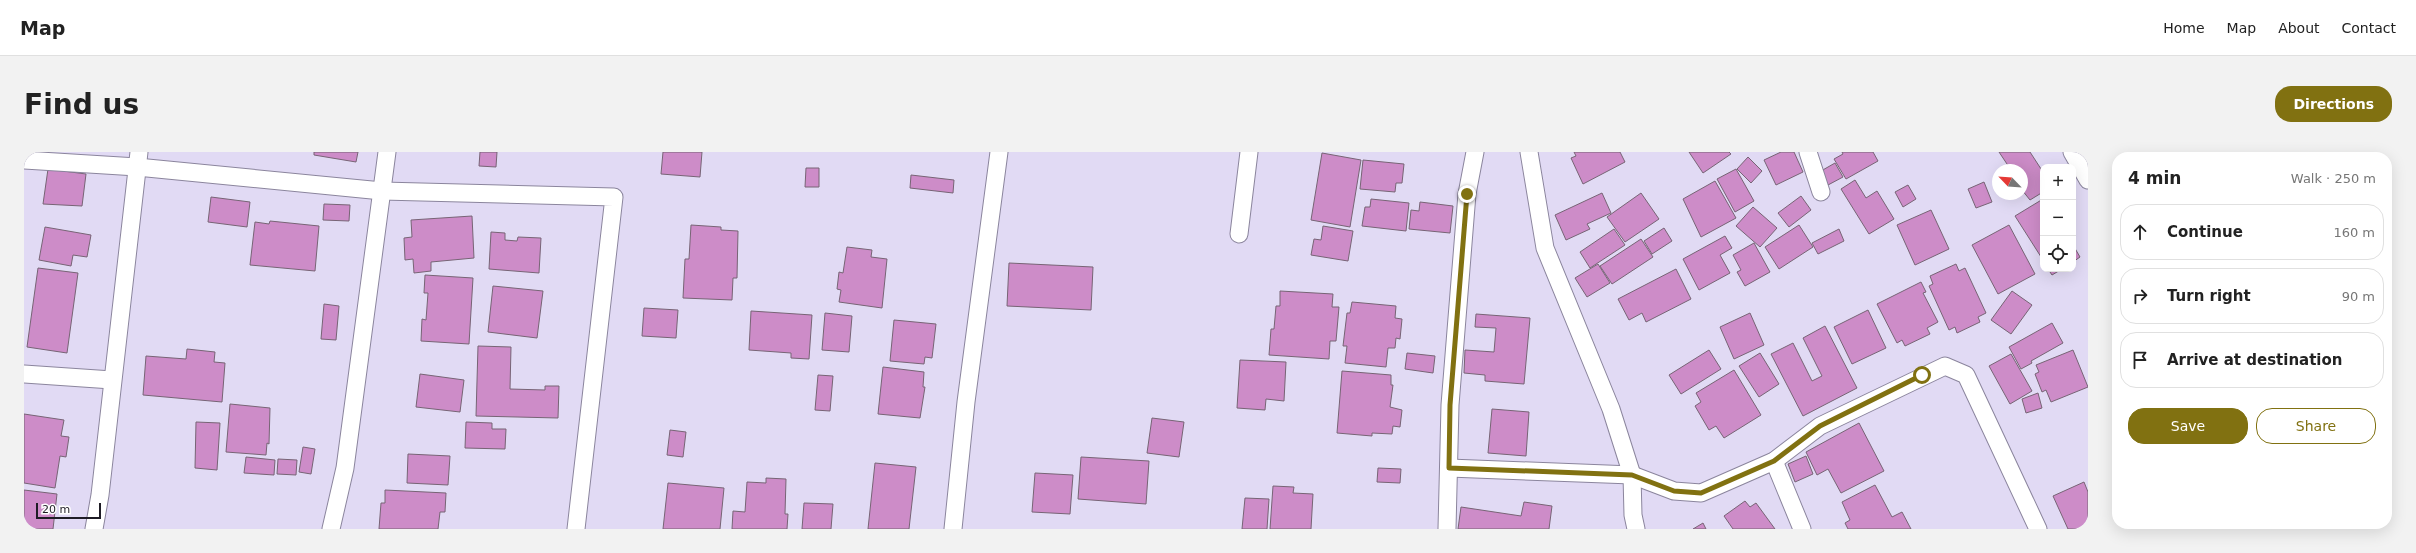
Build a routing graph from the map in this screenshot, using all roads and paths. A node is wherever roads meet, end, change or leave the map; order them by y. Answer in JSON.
{"nodes":[{"id":1,"x":387,"y":152,"type":"edge"},
{"id":2,"x":999,"y":152,"type":"edge"},
{"id":3,"x":1248,"y":152,"type":"edge"},
{"id":4,"x":1476,"y":152,"type":"edge"},
{"id":5,"x":1529,"y":152,"type":"edge"},
{"id":6,"x":1808,"y":152,"type":"edge"},
{"id":7,"x":2072,"y":152,"type":"edge"},
{"id":8,"x":24,"y":160,"type":"edge"},
{"id":9,"x":138,"y":160,"type":"edge"},
{"id":10,"x":2088,"y":180,"type":"edge"},
{"id":11,"x":382,"y":191,"type":"junction"},
{"id":12,"x":1822,"y":192,"type":"dead end"},
{"id":13,"x":1239,"y":234,"type":"dead end"},
{"id":14,"x":24,"y":374,"type":"edge"},
{"id":15,"x":112,"y":380,"type":"junction"},
{"id":16,"x":1774,"y":461,"type":"junction"},
{"id":17,"x":1449,"y":468,"type":"junction"},
{"id":18,"x":1632,"y":475,"type":"junction"},
{"id":19,"x":94,"y":529,"type":"edge"},
{"id":20,"x":331,"y":529,"type":"edge"},
{"id":21,"x":576,"y":529,"type":"edge"},
{"id":22,"x":953,"y":529,"type":"edge"},
{"id":23,"x":1447,"y":529,"type":"edge"},
{"id":24,"x":1636,"y":529,"type":"edge"},
{"id":25,"x":1802,"y":529,"type":"edge"},
{"id":26,"x":2038,"y":529,"type":"edge"}],
"edges":[{"from":1,"to":11,"type":"street"},
{"from":2,"to":22,"type":"street"},
{"from":3,"to":13,"type":"street"},
{"from":4,"to":17,"type":"street"},
{"from":5,"to":18,"type":"street"},
{"from":6,"to":12,"type":"street"},
{"from":7,"to":10,"type":"street"},
{"from":8,"to":9,"type":"street"},
{"from":9,"to":11,"type":"street"},
{"from":9,"to":15,"type":"street"},
{"from":11,"to":20,"type":"street"},
{"from":11,"to":21,"type":"street"},
{"from":14,"to":15,"type":"street"},
{"from":15,"to":19,"type":"street"},
{"from":16,"to":18,"type":"street"},
{"from":16,"to":25,"type":"street"},
{"from":16,"to":26,"type":"street"},
{"from":17,"to":18,"type":"street"},
{"from":17,"to":23,"type":"street"},
{"from":18,"to":24,"type":"street"}]}
